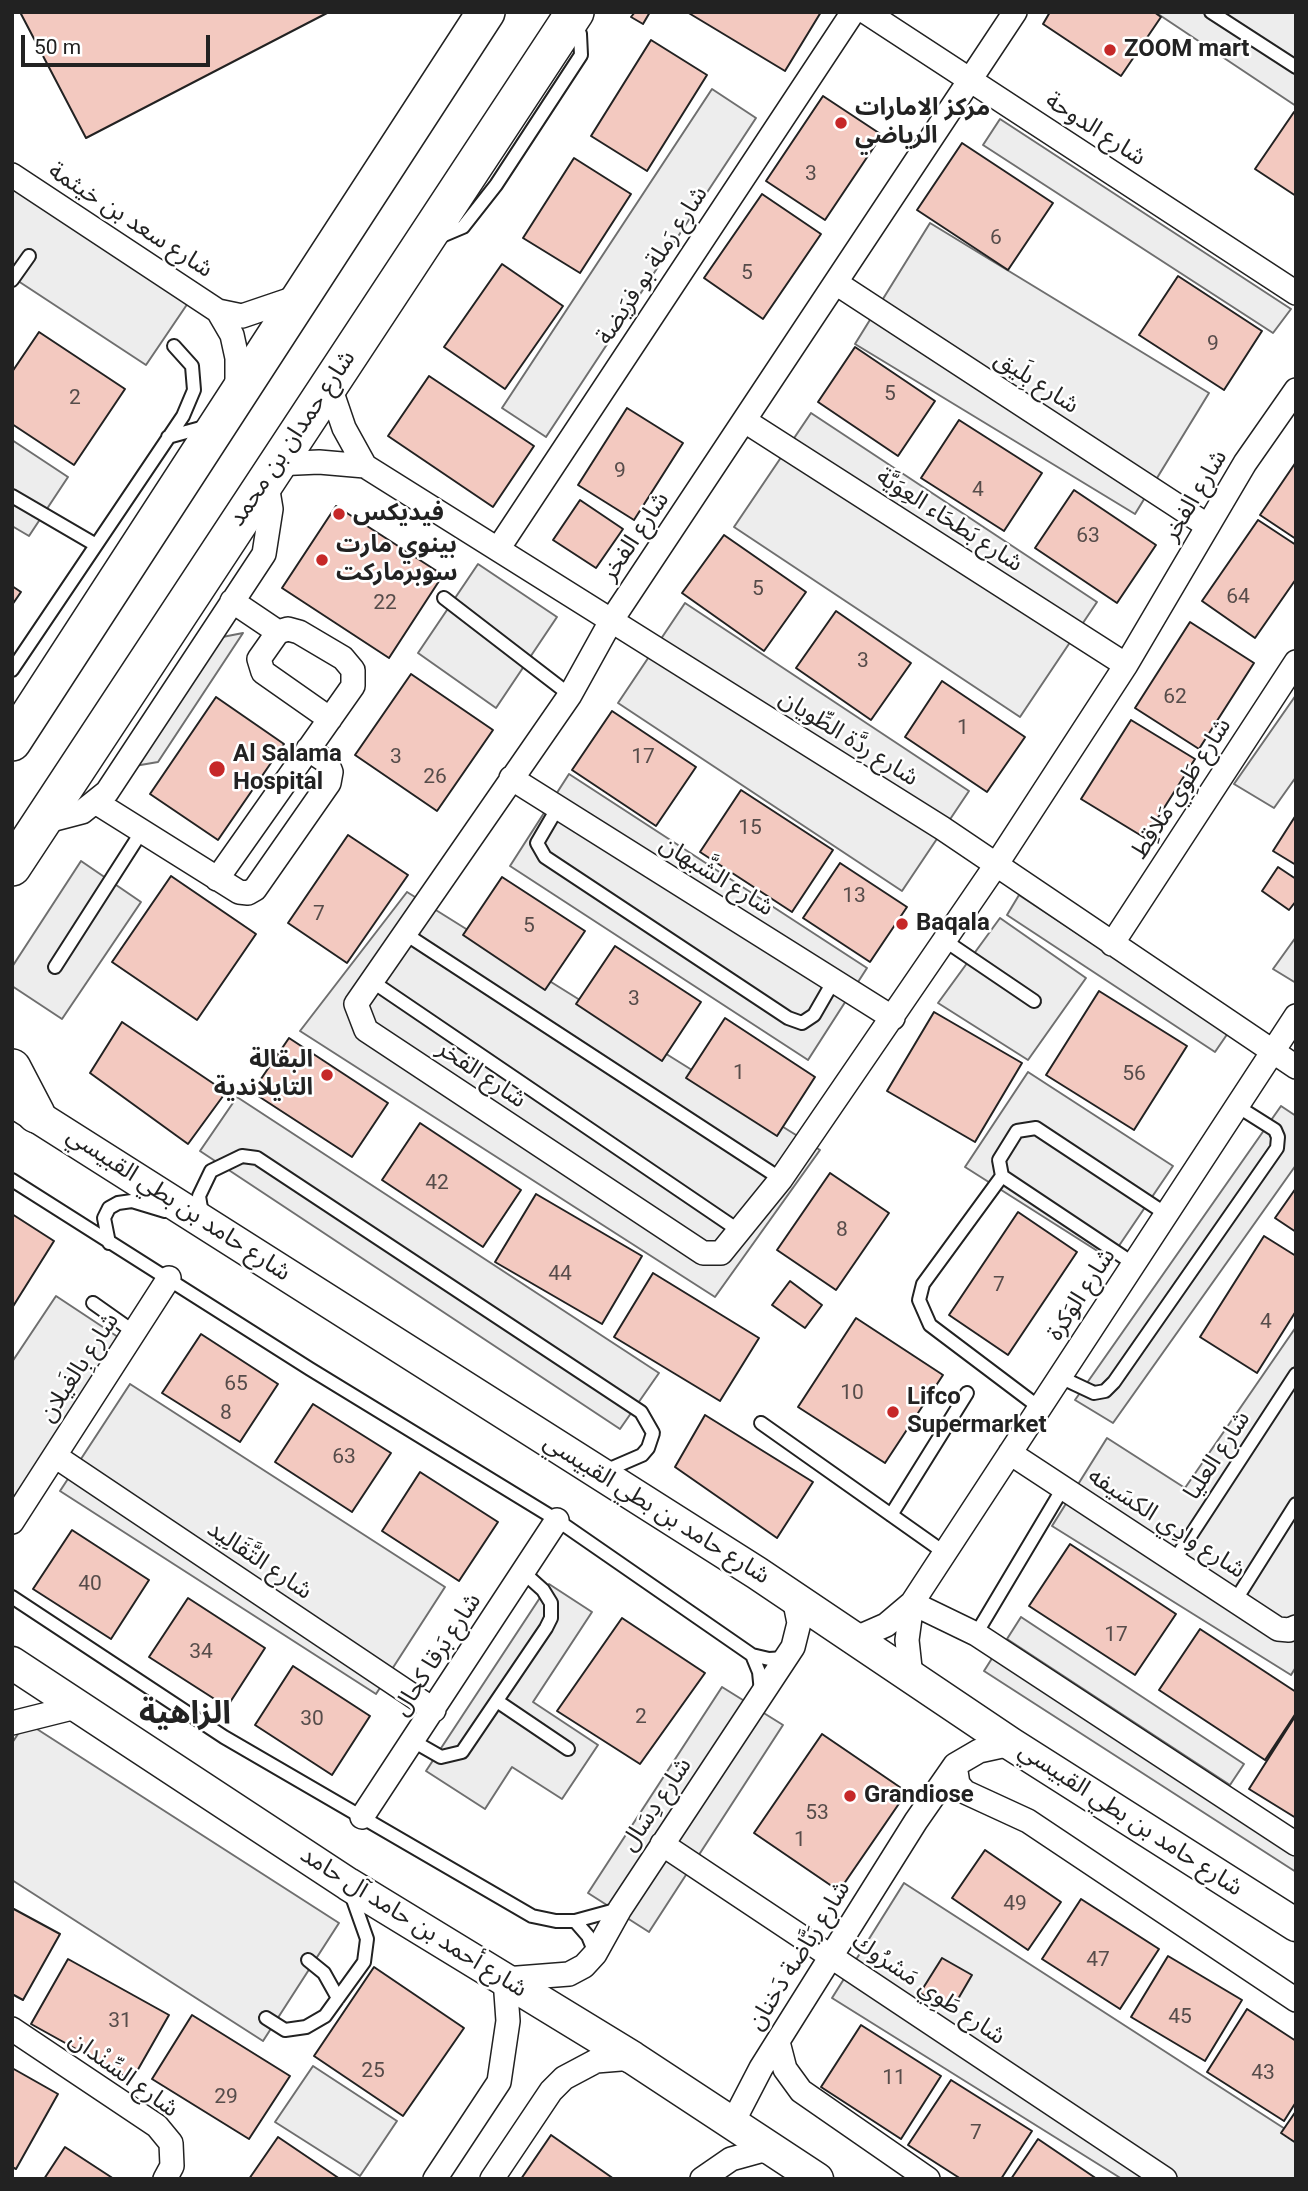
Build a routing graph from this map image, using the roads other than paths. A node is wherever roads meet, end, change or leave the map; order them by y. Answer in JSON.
{"nodes":[{"id":1,"x":486,"y":12,"type":"edge"},
{"id":2,"x":853,"y":12,"type":"edge"},
{"id":3,"x":866,"y":12,"type":"edge"},
{"id":4,"x":1015,"y":12,"type":"edge"},
{"id":5,"x":1211,"y":12,"type":"edge"},
{"id":6,"x":574,"y":14,"type":"edge"},
{"id":7,"x":1296,"y":67,"type":"edge"},
{"id":8,"x":971,"y":81,"type":"junction"},
{"id":9,"x":12,"y":175,"type":"edge"},
{"id":10,"x":29,"y":256,"type":"dead end"},
{"id":11,"x":12,"y":280,"type":"edge"},
{"id":12,"x":836,"y":284,"type":"junction"},
{"id":13,"x":1296,"y":293,"type":"edge"},
{"id":14,"x":302,"y":296,"type":"junction"},
{"id":15,"x":218,"y":311,"type":"junction"},
{"id":16,"x":174,"y":346,"type":"dead end"},
{"id":17,"x":330,"y":384,"type":"junction"},
{"id":18,"x":1296,"y":390,"type":"edge"},
{"id":19,"x":228,"y":411,"type":"junction"},
{"id":20,"x":745,"y":421,"type":"junction"},
{"id":21,"x":169,"y":438,"type":"junction"},
{"id":22,"x":366,"y":466,"type":"junction"},
{"id":23,"x":270,"y":471,"type":"junction"},
{"id":24,"x":12,"y":496,"type":"edge"},
{"id":25,"x":1208,"y":526,"type":"junction"},
{"id":26,"x":96,"y":545,"type":"junction"},
{"id":27,"x":498,"y":549,"type":"junction"},
{"id":28,"x":444,"y":598,"type":"dead end"},
{"id":29,"x":232,"y":601,"type":"junction"},
{"id":30,"x":611,"y":621,"type":"junction"},
{"id":31,"x":278,"y":632,"type":"junction"},
{"id":32,"x":1296,"y":662,"type":"edge"},
{"id":33,"x":1126,"y":665,"type":"junction"},
{"id":34,"x":12,"y":670,"type":"edge"},
{"id":35,"x":570,"y":695,"type":"junction"},
{"id":36,"x":330,"y":719,"type":"junction"},
{"id":37,"x":12,"y":742,"type":"edge"},
{"id":38,"x":308,"y":749,"type":"junction"},
{"id":39,"x":511,"y":778,"type":"junction"},
{"id":40,"x":97,"y":803,"type":"junction"},
{"id":41,"x":558,"y":807,"type":"junction"},
{"id":42,"x":40,"y":823,"type":"junction"},
{"id":43,"x":142,"y":831,"type":"junction"},
{"id":44,"x":996,"y":865,"type":"junction"},
{"id":45,"x":12,"y":867,"type":"edge"},
{"id":46,"x":217,"y":879,"type":"junction"},
{"id":47,"x":404,"y":933,"type":"junction"},
{"id":48,"x":944,"y":940,"type":"junction"},
{"id":49,"x":1112,"y":944,"type":"junction"},
{"id":50,"x":55,"y":967,"type":"dead end"},
{"id":51,"x":373,"y":982,"type":"junction"},
{"id":52,"x":833,"y":982,"type":"junction"},
{"id":53,"x":1034,"y":1001,"type":"dead end"},
{"id":54,"x":1296,"y":1016,"type":"edge"},
{"id":55,"x":893,"y":1018,"type":"junction"},
{"id":56,"x":1272,"y":1052,"type":"junction"},
{"id":57,"x":1296,"y":1067,"type":"edge"},
{"id":58,"x":12,"y":1068,"type":"edge"},
{"id":59,"x":1237,"y":1106,"type":"junction"},
{"id":60,"x":24,"y":1107,"type":"edge"},
{"id":61,"x":1002,"y":1176,"type":"junction"},
{"id":62,"x":781,"y":1179,"type":"junction"},
{"id":63,"x":12,"y":1180,"type":"edge"},
{"id":64,"x":1166,"y":1214,"type":"junction"},
{"id":65,"x":205,"y":1225,"type":"junction"},
{"id":66,"x":741,"y":1232,"type":"junction"},
{"id":67,"x":109,"y":1244,"type":"junction"},
{"id":68,"x":1134,"y":1264,"type":"junction"},
{"id":69,"x":169,"y":1278,"type":"junction"},
{"id":70,"x":93,"y":1303,"type":"dead end"},
{"id":71,"x":134,"y":1332,"type":"junction"},
{"id":72,"x":1296,"y":1374,"type":"edge"},
{"id":73,"x":1060,"y":1377,"type":"junction"},
{"id":74,"x":967,"y":1393,"type":"dead end"},
{"id":75,"x":1040,"y":1408,"type":"junction"},
{"id":76,"x":761,"y":1423,"type":"dead end"},
{"id":77,"x":1010,"y":1453,"type":"junction"},
{"id":78,"x":55,"y":1456,"type":"junction"},
{"id":79,"x":597,"y":1474,"type":"junction"},
{"id":80,"x":1063,"y":1488,"type":"junction"},
{"id":81,"x":1296,"y":1504,"type":"edge"},
{"id":82,"x":891,"y":1515,"type":"junction"},
{"id":83,"x":557,"y":1520,"type":"junction"},
{"id":84,"x":12,"y":1522,"type":"edge"},
{"id":85,"x":945,"y":1553,"type":"junction"},
{"id":86,"x":1174,"y":1561,"type":"junction"},
{"id":87,"x":523,"y":1572,"type":"junction"},
{"id":88,"x":12,"y":1597,"type":"edge"},
{"id":89,"x":794,"y":1598,"type":"junction"},
{"id":90,"x":1235,"y":1601,"type":"junction"},
{"id":91,"x":912,"y":1603,"type":"junction"},
{"id":92,"x":1296,"y":1627,"type":"edge"},
{"id":93,"x":976,"y":1634,"type":"junction"},
{"id":94,"x":855,"y":1639,"type":"junction"},
{"id":95,"x":752,"y":1655,"type":"junction"},
{"id":96,"x":787,"y":1657,"type":"junction"},
{"id":97,"x":12,"y":1663,"type":"edge"},
{"id":98,"x":911,"y":1677,"type":"junction"},
{"id":99,"x":760,"y":1698,"type":"junction"},
{"id":100,"x":497,"y":1701,"type":"junction"},
{"id":101,"x":76,"y":1707,"type":"junction"},
{"id":102,"x":434,"y":1710,"type":"junction"},
{"id":103,"x":12,"y":1723,"type":"edge"},
{"id":104,"x":413,"y":1741,"type":"junction"},
{"id":105,"x":1011,"y":1744,"type":"junction"},
{"id":106,"x":568,"y":1749,"type":"dead end"},
{"id":107,"x":955,"y":1765,"type":"junction"},
{"id":108,"x":969,"y":1795,"type":"junction"},
{"id":109,"x":362,"y":1817,"type":"junction"},
{"id":110,"x":916,"y":1821,"type":"junction"},
{"id":111,"x":662,"y":1844,"type":"junction"},
{"id":112,"x":1296,"y":1844,"type":"edge"},
{"id":113,"x":348,"y":1884,"type":"junction"},
{"id":114,"x":620,"y":1909,"type":"junction"},
{"id":115,"x":575,"y":1921,"type":"junction"},
{"id":116,"x":1296,"y":1925,"type":"edge"},
{"id":117,"x":595,"y":1954,"type":"junction"},
{"id":118,"x":832,"y":1957,"type":"junction"},
{"id":119,"x":308,"y":1960,"type":"dead end"},
{"id":120,"x":505,"y":1979,"type":"junction"},
{"id":121,"x":338,"y":1998,"type":"junction"},
{"id":122,"x":1296,"y":2000,"type":"edge"},
{"id":123,"x":266,"y":2018,"type":"dead end"},
{"id":124,"x":12,"y":2029,"type":"edge"},
{"id":125,"x":778,"y":2042,"type":"junction"},
{"id":126,"x":633,"y":2058,"type":"junction"},
{"id":127,"x":733,"y":2122,"type":"junction"},
{"id":128,"x":776,"y":2151,"type":"junction"},
{"id":129,"x":165,"y":2179,"type":"edge"},
{"id":130,"x":435,"y":2179,"type":"edge"},
{"id":131,"x":492,"y":2179,"type":"edge"},
{"id":132,"x":702,"y":2179,"type":"edge"},
{"id":133,"x":817,"y":2179,"type":"edge"},
{"id":134,"x":928,"y":2179,"type":"edge"},
{"id":135,"x":1165,"y":2179,"type":"edge"}],
"edges":[{"from":1,"to":14,"type":"main road"},
{"from":2,"to":27,"type":"street","name":"شارع رَملة بو فرَيضة"},
{"from":3,"to":8,"type":"street","name":"شارع الدوحة"},
{"from":4,"to":8,"type":"street","name":"شارع الفخر"},
{"from":5,"to":7,"type":"lane"},
{"from":6,"to":17,"type":"main road","name":"شارع حمدان بن محمد"},
{"from":8,"to":12,"type":"street","name":"شارع الفخر"},
{"from":8,"to":13,"type":"street","name":"شارع الدوحة"},
{"from":9,"to":15,"type":"street","name":"شارع سعد بن خيثمة"},
{"from":10,"to":11,"type":"lane"},
{"from":12,"to":20,"type":"street","name":"شارع الفخر"},
{"from":12,"to":25,"type":"street","name":"شارع بِلَيق"},
{"from":14,"to":15,"type":"street","name":"شارع سعد بن خيثمة"},
{"from":14,"to":19,"type":"main road"},
{"from":15,"to":19,"type":"street","name":"شارع سعد بن خيثمة"},
{"from":16,"to":21,"type":"lane"},
{"from":17,"to":22,"type":"street","name":"شارع رِدَّة الطِّويان"},
{"from":17,"to":23,"type":"main road","name":"شارع حمدان بن محمد"},
{"from":18,"to":25,"type":"street","name":"شارع الفخر"},
{"from":19,"to":21,"type":"lane"},
{"from":19,"to":37,"type":"main road"},
{"from":20,"to":30,"type":"street","name":"شارع الفخر"},
{"from":20,"to":33,"type":"street","name":"شارع بَطحَاء العِوَيَّة"},
{"from":21,"to":26,"type":"lane"},
{"from":22,"to":23,"type":"street","name":"شارع رِدَّة الطِّويان"},
{"from":22,"to":27,"type":"street","name":"شارع رِدَّة الطِّويان"},
{"from":23,"to":29,"type":"street"},
{"from":23,"to":42,"type":"main road","name":"شارع حمدان بن محمد"},
{"from":24,"to":26,"type":"lane"},
{"from":25,"to":33,"type":"street","name":"شارع الفخر"},
{"from":26,"to":34,"type":"lane"},
{"from":27,"to":30,"type":"street","name":"شارع رِدَّة الطِّويان"},
{"from":28,"to":35,"type":"lane"},
{"from":29,"to":31,"type":"street"},
{"from":29,"to":40,"type":"street"},
{"from":30,"to":35,"type":"street","name":"شارع الفخر"},
{"from":30,"to":44,"type":"street","name":"شارع رِدَّة الطِّويان"},
{"from":31,"to":36,"type":"street"},
{"from":31,"to":36,"type":"street"},
{"from":32,"to":49,"type":"street","name":"شارع طَوِي مَلاقِط"},
{"from":33,"to":44,"type":"street","name":"شارع الفخر"},
{"from":35,"to":39,"type":"street","name":"شارع الفخر"},
{"from":36,"to":38,"type":"street"},
{"from":38,"to":46,"type":"street"},
{"from":38,"to":46,"type":"street"},
{"from":39,"to":41,"type":"street","name":"شارع الشَّبهان"},
{"from":39,"to":47,"type":"street","name":"شارع الفخر"},
{"from":40,"to":42,"type":"street"},
{"from":40,"to":43,"type":"street"},
{"from":41,"to":52,"type":"street","name":"شارع الشَّبهان"},
{"from":41,"to":52,"type":"lane"},
{"from":42,"to":45,"type":"main road","name":"شارع حمدان بن محمد"},
{"from":43,"to":46,"type":"street"},
{"from":43,"to":50,"type":"lane"},
{"from":44,"to":48,"type":"street","name":"شارع الفخر"},
{"from":44,"to":49,"type":"street","name":"شارع رِدَّة الطِّويان"},
{"from":47,"to":51,"type":"street","name":"شارع الفخر"},
{"from":47,"to":62,"type":"lane"},
{"from":48,"to":53,"type":"lane"},
{"from":48,"to":55,"type":"street","name":"شارع الفخر"},
{"from":49,"to":56,"type":"street","name":"شارع رِدَّة الطِّويان"},
{"from":51,"to":66,"type":"lane"},
{"from":51,"to":66,"type":"street","name":"شارع الفخر"},
{"from":52,"to":55,"type":"street","name":"شارع الشَّبهان"},
{"from":54,"to":56,"type":"street","name":"شارع الوَكرة"},
{"from":55,"to":62,"type":"street","name":"شارع الفخر"},
{"from":56,"to":57,"type":"street","name":"شارع رِدَّة الطِّويان"},
{"from":56,"to":59,"type":"street","name":"شارع الوَكرة"},
{"from":58,"to":60,"type":"main road"},
{"from":59,"to":64,"type":"street","name":"شارع الوَكرة"},
{"from":59,"to":73,"type":"lane"},
{"from":60,"to":65,"type":"main road","name":"شارع حامد بن بطي القبيسي"},
{"from":61,"to":64,"type":"lane"},
{"from":61,"to":68,"type":"lane"},
{"from":61,"to":75,"type":"lane"},
{"from":62,"to":66,"type":"street","name":"شارع الفخر"},
{"from":63,"to":67,"type":"lane"},
{"from":64,"to":68,"type":"street","name":"شارع الوَكرة"},
{"from":65,"to":67,"type":"lane"},
{"from":65,"to":79,"type":"main road","name":"شارع حامد بن بطي القبيسي"},
{"from":65,"to":79,"type":"lane"},
{"from":67,"to":69,"type":"lane"},
{"from":68,"to":73,"type":"street","name":"شارع الوَكرة"},
{"from":69,"to":71,"type":"street","name":"شارع بِالغَيلان"},
{"from":69,"to":83,"type":"lane"},
{"from":70,"to":71,"type":"lane"},
{"from":71,"to":78,"type":"street","name":"شارع بِالغَيلان"},
{"from":72,"to":86,"type":"lane","name":"شارع العليا"},
{"from":73,"to":75,"type":"street","name":"شارع الوَكرة"},
{"from":74,"to":82,"type":"lane"},
{"from":75,"to":77,"type":"street","name":"شارع الوَكرة"},
{"from":76,"to":82,"type":"lane"},
{"from":77,"to":80,"type":"street","name":"شارع وادِي الكسَيفه"},
{"from":77,"to":85,"type":"street","name":"شارع الوَكرة"},
{"from":78,"to":84,"type":"street","name":"شارع بِالغَيلان"},
{"from":78,"to":102,"type":"street","name":"شارع التَّقَالِيد"},
{"from":79,"to":89,"type":"main road","name":"شارع حامد بن بطي القبيسي"},
{"from":80,"to":86,"type":"street","name":"شارع وادِي الكسَيفه"},
{"from":80,"to":93,"type":"lane"},
{"from":81,"to":90,"type":"lane"},
{"from":82,"to":85,"type":"lane"},
{"from":83,"to":87,"type":"street","name":"شارع بَرقا كحال"},
{"from":83,"to":95,"type":"lane"},
{"from":85,"to":91,"type":"street","name":"شارع الوَكرة"},
{"from":86,"to":90,"type":"street","name":"شارع وادِي الكسَيفه"},
{"from":87,"to":100,"type":"lane"},
{"from":87,"to":102,"type":"street","name":"شارع بَرقا كحال"},
{"from":88,"to":109,"type":"lane"},
{"from":89,"to":94,"type":"main road","name":"شارع حامد بن بطي القبيسي"},
{"from":89,"to":96,"type":"street","name":"شارع دِسَال"},
{"from":90,"to":92,"type":"street","name":"شارع وادِي الكسَيفه"},
{"from":91,"to":93,"type":"street"},
{"from":91,"to":94,"type":"street","name":"شارع الوَكرة"},
{"from":91,"to":98,"type":"street","name":"شارع الوَكرة"},
{"from":93,"to":112,"type":"street"},
{"from":94,"to":98,"type":"main road","name":"شارع حامد بن بطي القبيسي"},
{"from":95,"to":96,"type":"lane"},
{"from":95,"to":99,"type":"lane"},
{"from":96,"to":99,"type":"street","name":"شارع دِسَال"},
{"from":97,"to":101,"type":"main road","name":"شارع أحمد بن حامد آل حامد"},
{"from":98,"to":105,"type":"main road","name":"شارع حامد بن بطي القبيسي"},
{"from":99,"to":111,"type":"street","name":"شارع دِسَال"},
{"from":100,"to":104,"type":"lane"},
{"from":100,"to":106,"type":"lane"},
{"from":101,"to":103,"type":"street"},
{"from":101,"to":113,"type":"main road","name":"شارع أحمد بن حامد آل حامد"},
{"from":102,"to":104,"type":"street","name":"شارع بَرقا كحال"},
{"from":104,"to":109,"type":"street","name":"شارع بَرقا كحال"},
{"from":105,"to":107,"type":"street","name":"شارع رَبَّاضة دَخنان"},
{"from":105,"to":116,"type":"main road","name":"شارع حامد بن بطي القبيسي"},
{"from":107,"to":108,"type":"street"},
{"from":107,"to":110,"type":"street","name":"شارع رَبَّاضة دَخنان"},
{"from":108,"to":110,"type":"street","name":"شارع رَبَّاضة دَخنان"},
{"from":108,"to":122,"type":"street"},
{"from":109,"to":115,"type":"lane"},
{"from":110,"to":118,"type":"street","name":"شارع رَبَّاضة دَخنان"},
{"from":111,"to":114,"type":"street","name":"شارع دِسَال"},
{"from":111,"to":118,"type":"street","name":"شارع طَوِي مَشرُوك"},
{"from":113,"to":120,"type":"main road","name":"شارع أحمد بن حامد آل حامد"},
{"from":113,"to":121,"type":"lane"},
{"from":114,"to":115,"type":"lane"},
{"from":114,"to":117,"type":"street","name":"شارع دِسَال"},
{"from":115,"to":117,"type":"lane"},
{"from":117,"to":120,"type":"street","name":"شارع دِسَال"},
{"from":118,"to":125,"type":"street","name":"شارع رَبَّاضة دَخنان"},
{"from":118,"to":135,"type":"street","name":"شارع طَوِي مَشرُوك"},
{"from":119,"to":121,"type":"lane"},
{"from":120,"to":126,"type":"main road","name":"شارع أحمد بن حامد آل حامد"},
{"from":120,"to":130,"type":"street"},
{"from":121,"to":123,"type":"lane"},
{"from":124,"to":129,"type":"street","name":"شارع السِّنْدان"},
{"from":125,"to":127,"type":"street","name":"شارع رَبَّاضة دَخنان"},
{"from":125,"to":134,"type":"street"},
{"from":126,"to":127,"type":"main road","name":"شارع أحمد بن حامد آل حامد"},
{"from":126,"to":131,"type":"street"},
{"from":127,"to":128,"type":"main road","name":"شارع أحمد بن حامد آل حامد"},
{"from":128,"to":132,"type":"street"},
{"from":128,"to":133,"type":"main road","name":"شارع أحمد بن حامد آل حامد"}]}
